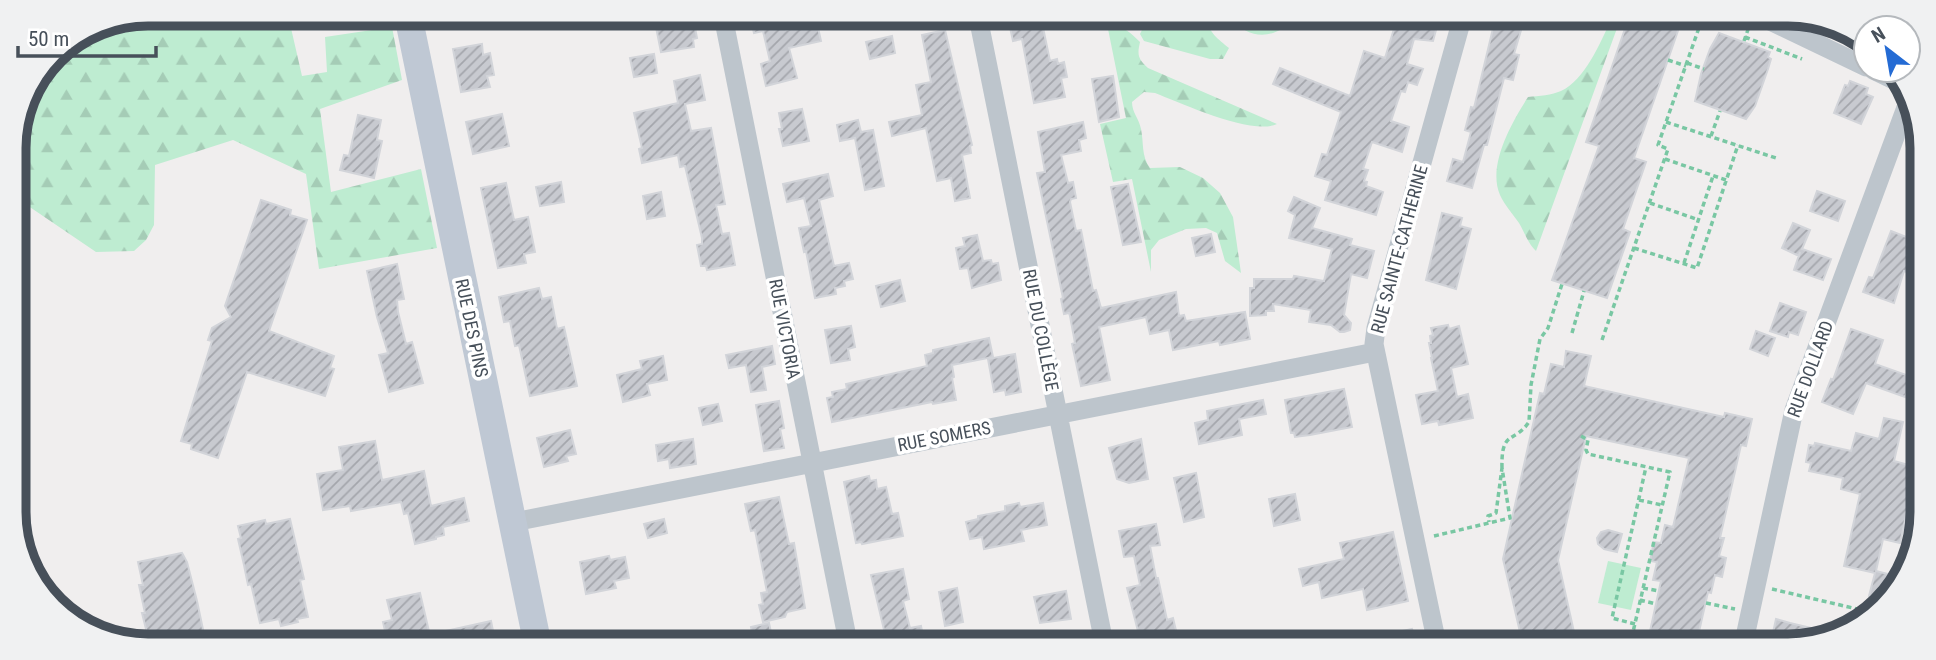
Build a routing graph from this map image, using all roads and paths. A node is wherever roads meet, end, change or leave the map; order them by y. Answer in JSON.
{"nodes":[{"id":1,"x":410,"y":26,"type":"edge"},
{"id":2,"x":725,"y":26,"type":"edge"},
{"id":3,"x":980,"y":26,"type":"edge"},
{"id":4,"x":1460,"y":26,"type":"edge"},
{"id":5,"x":1700,"y":26,"type":"edge"},
{"id":6,"x":1749,"y":26,"type":"edge"},
{"id":7,"x":1780,"y":26,"type":"edge"},
{"id":8,"x":1668,"y":60,"type":"dead end"},
{"id":9,"x":1852,"y":60,"type":"edge"},
{"id":10,"x":1812,"y":63,"type":"dead end"},
{"id":11,"x":1686,"y":64,"type":"junction"},
{"id":12,"x":1704,"y":69,"type":"dead end"},
{"id":13,"x":1720,"y":111,"type":"dead end"},
{"id":14,"x":1904,"y":113,"type":"edge"},
{"id":15,"x":1666,"y":122,"type":"junction"},
{"id":16,"x":1711,"y":136,"type":"junction"},
{"id":17,"x":1738,"y":145,"type":"junction"},
{"id":18,"x":1665,"y":159,"type":"junction"},
{"id":19,"x":1779,"y":159,"type":"dead end"},
{"id":20,"x":1713,"y":176,"type":"junction"},
{"id":21,"x":1727,"y":180,"type":"junction"},
{"id":22,"x":1650,"y":203,"type":"junction"},
{"id":23,"x":1699,"y":220,"type":"junction"},
{"id":24,"x":1634,"y":248,"type":"junction"},
{"id":25,"x":1684,"y":263,"type":"junction"},
{"id":26,"x":1562,"y":284,"type":"dead end"},
{"id":27,"x":1584,"y":291,"type":"dead end"},
{"id":28,"x":1572,"y":333,"type":"dead end"},
{"id":29,"x":1602,"y":340,"type":"dead end"},
{"id":30,"x":1375,"y":352,"type":"junction"},
{"id":31,"x":1057,"y":414,"type":"junction"},
{"id":32,"x":1581,"y":436,"type":"dead end"},
{"id":33,"x":811,"y":463,"type":"junction"},
{"id":34,"x":1646,"y":467,"type":"junction"},
{"id":35,"x":1502,"y":468,"type":"junction"},
{"id":36,"x":1639,"y":500,"type":"junction"},
{"id":37,"x":1662,"y":505,"type":"junction"},
{"id":38,"x":514,"y":522,"type":"junction"},
{"id":39,"x":1489,"y":523,"type":"junction"},
{"id":40,"x":1415,"y":540,"type":"junction"},
{"id":41,"x":1756,"y":585,"type":"junction"},
{"id":42,"x":1643,"y":588,"type":"junction"},
{"id":43,"x":1659,"y":592,"type":"dead end"},
{"id":44,"x":1640,"y":600,"type":"junction"},
{"id":45,"x":1706,"y":603,"type":"dead end"},
{"id":46,"x":1656,"y":604,"type":"dead end"},
{"id":47,"x":1860,"y":610,"type":"edge"},
{"id":48,"x":1750,"y":612,"type":"junction"},
{"id":49,"x":1635,"y":624,"type":"junction"},
{"id":50,"x":1633,"y":632,"type":"joint"},
{"id":51,"x":1102,"y":633,"type":"edge"},
{"id":52,"x":1435,"y":633,"type":"edge"},
{"id":53,"x":1637,"y":633,"type":"edge"},
{"id":54,"x":1746,"y":633,"type":"edge"},
{"id":55,"x":536,"y":634,"type":"edge"},
{"id":56,"x":846,"y":634,"type":"edge"}],
"edges":[{"from":1,"to":38,"type":"street","name":"RUE DES PINS"},
{"from":2,"to":33,"type":"street","name":"RUE VICTORIA"},
{"from":3,"to":31,"type":"street","name":"RUE DU COLLÈGE"},
{"from":4,"to":30,"type":"street","name":"RUE SAINTE-CATHERINE"},
{"from":5,"to":11,"type":"path"},
{"from":6,"to":10,"type":"path"},
{"from":7,"to":9,"type":"street"},
{"from":8,"to":11,"type":"path"},
{"from":11,"to":12,"type":"path"},
{"from":11,"to":15,"type":"path"},
{"from":13,"to":16,"type":"path"},
{"from":14,"to":41,"type":"street","name":"RUE DOLLARD"},
{"from":15,"to":16,"type":"path"},
{"from":15,"to":18,"type":"path"},
{"from":16,"to":17,"type":"path"},
{"from":17,"to":19,"type":"path"},
{"from":17,"to":21,"type":"path"},
{"from":18,"to":20,"type":"path"},
{"from":18,"to":22,"type":"path"},
{"from":20,"to":21,"type":"path"},
{"from":20,"to":23,"type":"path"},
{"from":21,"to":25,"type":"path"},
{"from":22,"to":23,"type":"path"},
{"from":22,"to":24,"type":"path"},
{"from":23,"to":25,"type":"path"},
{"from":24,"to":25,"type":"path"},
{"from":24,"to":29,"type":"path"},
{"from":26,"to":35,"type":"path"},
{"from":27,"to":28,"type":"path"},
{"from":30,"to":31,"type":"street","name":"RUE SOMERS"},
{"from":30,"to":40,"type":"street","name":"RUE SAINTE-CATHERINE"},
{"from":31,"to":33,"type":"street","name":"RUE SOMERS"},
{"from":31,"to":51,"type":"street","name":"RUE DU COLLÈGE"},
{"from":32,"to":34,"type":"path"},
{"from":33,"to":38,"type":"street","name":"RUE SOMERS"},
{"from":33,"to":56,"type":"street","name":"RUE VICTORIA"},
{"from":34,"to":36,"type":"path"},
{"from":34,"to":37,"type":"path"},
{"from":35,"to":39,"type":"path"},
{"from":35,"to":39,"type":"path"},
{"from":36,"to":37,"type":"path"},
{"from":36,"to":49,"type":"path"},
{"from":37,"to":42,"type":"path"},
{"from":38,"to":55,"type":"street","name":"RUE DES PINS"},
{"from":39,"to":40,"type":"path"},
{"from":40,"to":52,"type":"street","name":"RUE SAINTE-CATHERINE"},
{"from":41,"to":47,"type":"path"},
{"from":41,"to":48,"type":"street","name":"RUE DOLLARD"},
{"from":42,"to":43,"type":"path"},
{"from":42,"to":44,"type":"path"},
{"from":44,"to":46,"type":"path"},
{"from":44,"to":49,"type":"path"},
{"from":45,"to":48,"type":"path"},
{"from":48,"to":54,"type":"street","name":"RUE DOLLARD"},
{"from":49,"to":50,"type":"path"},
{"from":50,"to":53,"type":"path"}]}
